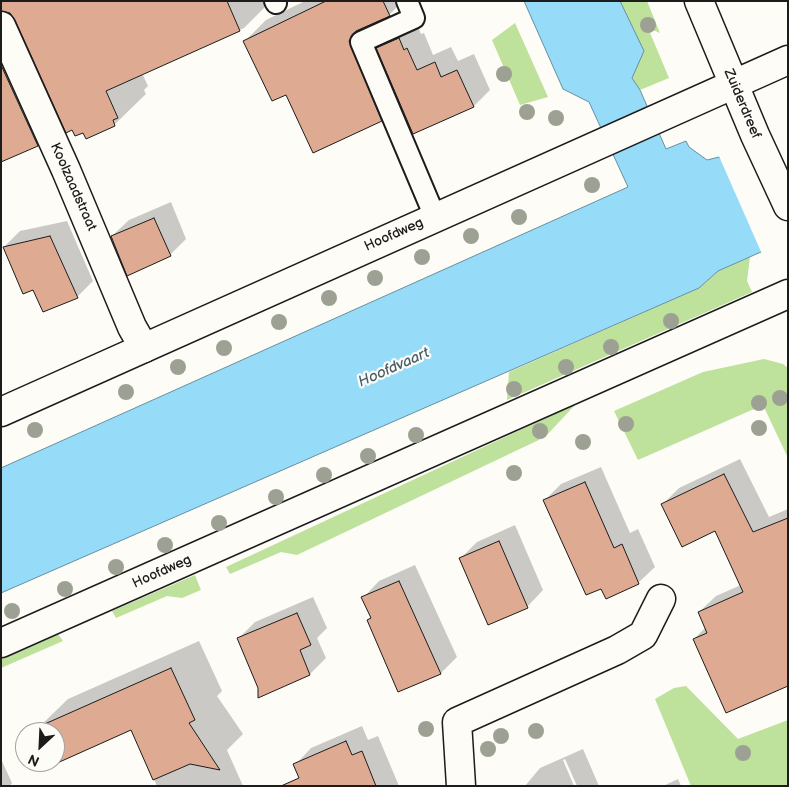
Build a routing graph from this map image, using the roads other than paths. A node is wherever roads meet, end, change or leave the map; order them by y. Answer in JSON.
{"nodes":[{"id":1,"x":407,"y":1,"type":"edge"},
{"id":2,"x":699,"y":1,"type":"edge"},
{"id":3,"x":1,"y":26,"type":"edge"},
{"id":4,"x":788,"y":60,"type":"edge"},
{"id":5,"x":733,"y":85,"type":"junction"},
{"id":6,"x":788,"y":206,"type":"edge"},
{"id":7,"x":435,"y":217,"type":"junction"},
{"id":8,"x":788,"y":294,"type":"edge"},
{"id":9,"x":144,"y":348,"type":"junction"},
{"id":10,"x":1,"y":412,"type":"edge"},
{"id":11,"x":661,"y":598,"type":"dead end"},
{"id":12,"x":1,"y":643,"type":"edge"},
{"id":13,"x":461,"y":786,"type":"edge"}],
"edges":[{"from":1,"to":7,"type":"lane"},
{"from":2,"to":5,"type":"street","name":"Zuiderdreef"},
{"from":3,"to":9,"type":"street","name":"Koolzaadstraat"},
{"from":4,"to":5,"type":"street","name":"Hoofdweg"},
{"from":5,"to":6,"type":"street","name":"Zuiderdreef"},
{"from":5,"to":7,"type":"street","name":"Hoofdweg"},
{"from":7,"to":9,"type":"street","name":"Hoofdweg"},
{"from":8,"to":12,"type":"street","name":"Hoofdweg"},
{"from":9,"to":10,"type":"street","name":"Hoofdweg"},
{"from":11,"to":13,"type":"street"}]}
